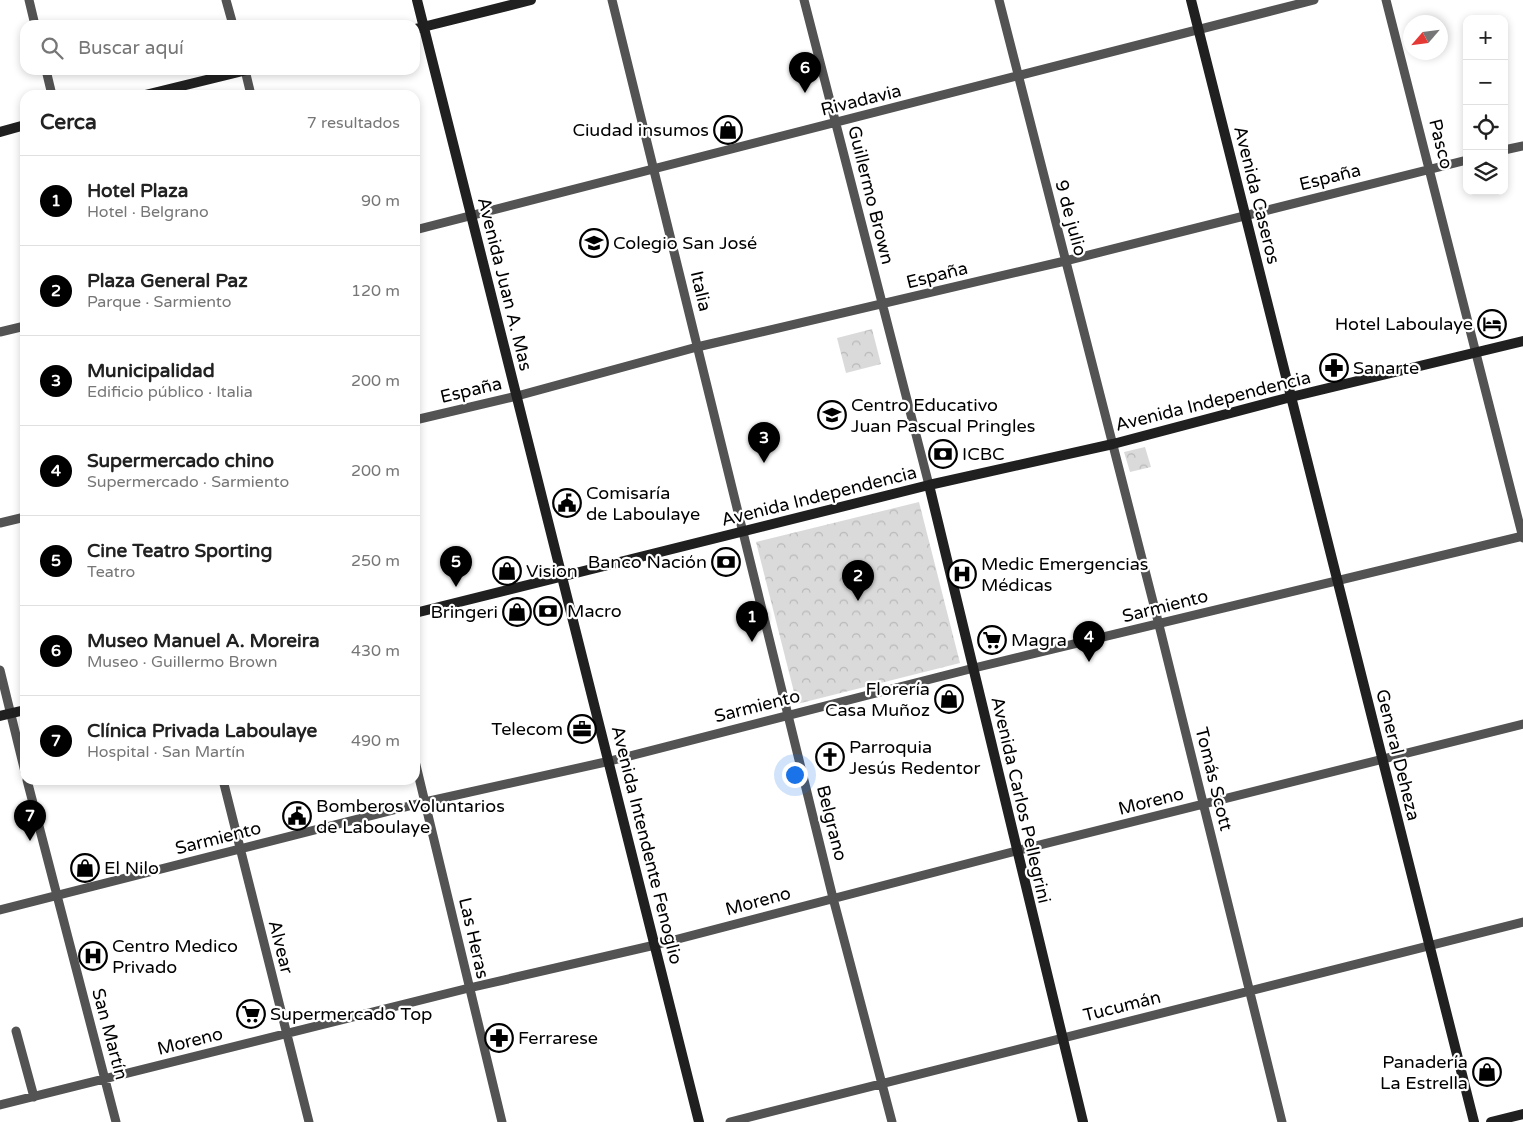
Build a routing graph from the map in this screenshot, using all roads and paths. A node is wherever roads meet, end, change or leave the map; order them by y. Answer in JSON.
{"nodes":[{"id":1,"x":29,"y":0,"type":"edge"},
{"id":2,"x":226,"y":0,"type":"edge"},
{"id":3,"x":417,"y":0,"type":"edge"},
{"id":4,"x":531,"y":0,"type":"edge"},
{"id":5,"x":612,"y":0,"type":"edge"},
{"id":6,"x":804,"y":0,"type":"edge"},
{"id":7,"x":999,"y":0,"type":"edge"},
{"id":8,"x":1191,"y":0,"type":"edge"},
{"id":9,"x":1314,"y":0,"type":"edge"},
{"id":10,"x":1386,"y":0,"type":"edge"},
{"id":11,"x":34,"y":20,"type":"edge"},
{"id":12,"x":232,"y":20,"type":"edge"},
{"id":13,"x":419,"y":20,"type":"edge"},
{"id":14,"x":420,"y":28,"type":"edge"},
{"id":15,"x":1198,"y":28,"type":"junction"},
{"id":16,"x":47,"y":75,"type":"edge"},
{"id":17,"x":226,"y":75,"type":"edge"},
{"id":18,"x":247,"y":75,"type":"edge"},
{"id":19,"x":1017,"y":77,"type":"junction"},
{"id":20,"x":51,"y":90,"type":"edge"},
{"id":21,"x":165,"y":90,"type":"edge"},
{"id":22,"x":250,"y":90,"type":"edge"},
{"id":23,"x":836,"y":123,"type":"junction"},
{"id":24,"x":20,"y":126,"type":"edge"},
{"id":25,"x":0,"y":132,"type":"edge"},
{"id":26,"x":1523,"y":146,"type":"edge"},
{"id":27,"x":1508,"y":149,"type":"edge"},
{"id":28,"x":1463,"y":161,"type":"edge"},
{"id":29,"x":1430,"y":168,"type":"junction"},
{"id":30,"x":655,"y":169,"type":"junction"},
{"id":31,"x":1245,"y":214,"type":"junction"},
{"id":32,"x":470,"y":216,"type":"junction"},
{"id":33,"x":420,"y":229,"type":"edge"},
{"id":34,"x":1065,"y":261,"type":"junction"},
{"id":35,"x":881,"y":305,"type":"junction"},
{"id":36,"x":20,"y":327,"type":"edge"},
{"id":37,"x":0,"y":332,"type":"edge"},
{"id":38,"x":1523,"y":341,"type":"edge"},
{"id":39,"x":697,"y":347,"type":"junction"},
{"id":40,"x":1476,"y":354,"type":"junction"},
{"id":41,"x":517,"y":396,"type":"junction"},
{"id":42,"x":1291,"y":397,"type":"junction"},
{"id":43,"x":420,"y":419,"type":"edge"},
{"id":44,"x":1113,"y":444,"type":"junction"},
{"id":45,"x":929,"y":485,"type":"junction"},
{"id":46,"x":20,"y":518,"type":"edge"},
{"id":47,"x":0,"y":523,"type":"edge"},
{"id":48,"x":743,"y":532,"type":"junction"},
{"id":49,"x":1523,"y":537,"type":"edge"},
{"id":50,"x":562,"y":576,"type":"junction"},
{"id":51,"x":1337,"y":581,"type":"junction"},
{"id":52,"x":420,"y":613,"type":"edge"},
{"id":53,"x":1159,"y":625,"type":"junction"},
{"id":54,"x":974,"y":668,"type":"junction"},
{"id":55,"x":0,"y":670,"type":"edge"},
{"id":56,"x":20,"y":711,"type":"edge"},
{"id":57,"x":5,"y":715,"type":"edge"},
{"id":58,"x":788,"y":715,"type":"junction"},
{"id":59,"x":1523,"y":724,"type":"edge"},
{"id":60,"x":20,"y":758,"type":"edge"},
{"id":61,"x":610,"y":760,"type":"junction"},
{"id":62,"x":1382,"y":760,"type":"junction"},
{"id":63,"x":420,"y":782,"type":"edge"},
{"id":64,"x":28,"y":785,"type":"edge"},
{"id":65,"x":224,"y":785,"type":"edge"},
{"id":66,"x":425,"y":802,"type":"junction"},
{"id":67,"x":1203,"y":805,"type":"junction"},
{"id":68,"x":239,"y":849,"type":"junction"},
{"id":69,"x":1016,"y":851,"type":"junction"},
{"id":70,"x":57,"y":896,"type":"junction"},
{"id":71,"x":833,"y":898,"type":"junction"},
{"id":72,"x":0,"y":910,"type":"edge"},
{"id":73,"x":1523,"y":922,"type":"edge"},
{"id":74,"x":655,"y":945,"type":"junction"},
{"id":75,"x":1431,"y":945,"type":"junction"},
{"id":76,"x":469,"y":988,"type":"junction"},
{"id":77,"x":1251,"y":991,"type":"junction"},
{"id":78,"x":16,"y":1031,"type":"dead end"},
{"id":79,"x":286,"y":1034,"type":"junction"},
{"id":80,"x":1061,"y":1038,"type":"junction"},
{"id":81,"x":105,"y":1078,"type":"junction"},
{"id":82,"x":881,"y":1083,"type":"junction"},
{"id":83,"x":34,"y":1097,"type":"junction"},
{"id":84,"x":0,"y":1106,"type":"edge"},
{"id":85,"x":1523,"y":1114,"type":"edge"},
{"id":86,"x":116,"y":1122,"type":"edge"},
{"id":87,"x":309,"y":1122,"type":"edge"},
{"id":88,"x":502,"y":1122,"type":"edge"},
{"id":89,"x":699,"y":1122,"type":"edge"},
{"id":90,"x":730,"y":1122,"type":"edge"},
{"id":91,"x":892,"y":1122,"type":"edge"},
{"id":92,"x":1083,"y":1122,"type":"edge"},
{"id":93,"x":1282,"y":1122,"type":"edge"},
{"id":94,"x":1474,"y":1122,"type":"edge"},
{"id":95,"x":1491,"y":1122,"type":"edge"}],
"edges":[{"from":1,"to":11,"type":"street"},
{"from":2,"to":12,"type":"street"},
{"from":3,"to":13,"type":"main road","name":"Avenida Juan A. Mas"},
{"from":4,"to":14,"type":"main road"},
{"from":5,"to":30,"type":"street","name":"Italia"},
{"from":6,"to":23,"type":"street","name":"Guillermo Brown"},
{"from":7,"to":19,"type":"street","name":"9 de julio"},
{"from":8,"to":15,"type":"main road","name":"Avenida Caseros"},
{"from":9,"to":15,"type":"street","name":"Rivadavia"},
{"from":10,"to":29,"type":"street","name":"Pasco"},
{"from":14,"to":32,"type":"main road","name":"Avenida Juan A. Mas"},
{"from":15,"to":19,"type":"street","name":"Rivadavia"},
{"from":15,"to":31,"type":"main road","name":"Avenida Caseros"},
{"from":16,"to":20,"type":"street"},
{"from":17,"to":21,"type":"main road"},
{"from":18,"to":22,"type":"street"},
{"from":19,"to":23,"type":"street","name":"Rivadavia"},
{"from":19,"to":34,"type":"street","name":"9 de julio"},
{"from":23,"to":30,"type":"street","name":"Rivadavia"},
{"from":23,"to":35,"type":"street","name":"Guillermo Brown"},
{"from":24,"to":25,"type":"main road"},
{"from":26,"to":27,"type":"street"},
{"from":28,"to":29,"type":"street","name":"España"},
{"from":29,"to":31,"type":"street","name":"España"},
{"from":29,"to":40,"type":"street","name":"Pasco"},
{"from":30,"to":32,"type":"street","name":"Rivadavia"},
{"from":30,"to":39,"type":"street","name":"Italia"},
{"from":31,"to":34,"type":"street","name":"España"},
{"from":31,"to":42,"type":"main road","name":"Avenida Caseros"},
{"from":32,"to":33,"type":"street","name":"Rivadavia"},
{"from":32,"to":41,"type":"main road","name":"Avenida Juan A. Mas"},
{"from":34,"to":35,"type":"street","name":"España"},
{"from":34,"to":44,"type":"street","name":"9 de julio"},
{"from":35,"to":39,"type":"street","name":"España"},
{"from":35,"to":45,"type":"street","name":"Guillermo Brown"},
{"from":36,"to":37,"type":"street"},
{"from":38,"to":40,"type":"main road","name":"Avenida Independencia"},
{"from":39,"to":41,"type":"street","name":"España"},
{"from":39,"to":48,"type":"street","name":"Italia"},
{"from":40,"to":42,"type":"main road","name":"Avenida Independencia"},
{"from":40,"to":49,"type":"street","name":"Pasco"},
{"from":41,"to":43,"type":"street","name":"España"},
{"from":41,"to":50,"type":"main road","name":"Avenida Juan A. Mas"},
{"from":42,"to":44,"type":"main road","name":"Avenida Independencia"},
{"from":42,"to":51,"type":"main road","name":"General Deheza"},
{"from":44,"to":45,"type":"main road","name":"Avenida Independencia"},
{"from":44,"to":53,"type":"street","name":"Tomás Scott"},
{"from":45,"to":48,"type":"main road","name":"Avenida Independencia"},
{"from":45,"to":54,"type":"main road","name":"Avenida Carlos Pellegrini"},
{"from":46,"to":47,"type":"street"},
{"from":48,"to":50,"type":"main road","name":"Avenida Independencia"},
{"from":48,"to":58,"type":"street","name":"Belgrano"},
{"from":49,"to":51,"type":"street","name":"Sarmiento"},
{"from":50,"to":52,"type":"main road","name":"Avenida Independencia"},
{"from":50,"to":61,"type":"main road","name":"Avenida Intendente Fenoglio"},
{"from":51,"to":53,"type":"street","name":"Sarmiento"},
{"from":51,"to":62,"type":"main road","name":"General Deheza"},
{"from":53,"to":54,"type":"street","name":"Sarmiento"},
{"from":53,"to":67,"type":"street","name":"Tomás Scott"},
{"from":54,"to":58,"type":"street","name":"Sarmiento"},
{"from":54,"to":69,"type":"main road","name":"Avenida Carlos Pellegrini"},
{"from":55,"to":57,"type":"street"},
{"from":56,"to":57,"type":"main road"},
{"from":57,"to":60,"type":"street"},
{"from":58,"to":61,"type":"street","name":"Sarmiento"},
{"from":58,"to":71,"type":"street","name":"Belgrano"},
{"from":59,"to":62,"type":"street","name":"Moreno"},
{"from":61,"to":66,"type":"street","name":"Sarmiento"},
{"from":61,"to":74,"type":"main road","name":"Avenida Intendente Fenoglio"},
{"from":62,"to":67,"type":"street","name":"Moreno"},
{"from":62,"to":75,"type":"main road","name":"General Deheza"},
{"from":63,"to":66,"type":"street","name":"Las Heras"},
{"from":64,"to":70,"type":"street","name":"San Martín"},
{"from":65,"to":68,"type":"street","name":"Alvear"},
{"from":66,"to":68,"type":"street","name":"Sarmiento"},
{"from":66,"to":76,"type":"street","name":"Las Heras"},
{"from":67,"to":69,"type":"street","name":"Moreno"},
{"from":67,"to":77,"type":"street","name":"Tomás Scott"},
{"from":68,"to":70,"type":"street","name":"Sarmiento"},
{"from":68,"to":79,"type":"street","name":"Alvear"},
{"from":69,"to":71,"type":"street","name":"Moreno"},
{"from":69,"to":80,"type":"main road","name":"Avenida Carlos Pellegrini"},
{"from":70,"to":72,"type":"street","name":"Sarmiento"},
{"from":70,"to":81,"type":"street","name":"San Martín"},
{"from":71,"to":74,"type":"street","name":"Moreno"},
{"from":71,"to":82,"type":"street","name":"Belgrano"},
{"from":73,"to":75,"type":"street","name":"Tucumán"},
{"from":74,"to":76,"type":"street","name":"Moreno"},
{"from":74,"to":89,"type":"main road","name":"Avenida Intendente Fenoglio"},
{"from":75,"to":77,"type":"street","name":"Tucumán"},
{"from":75,"to":94,"type":"main road","name":"General Deheza"},
{"from":76,"to":79,"type":"street","name":"Moreno"},
{"from":76,"to":88,"type":"street","name":"Las Heras"},
{"from":77,"to":80,"type":"street","name":"Tucumán"},
{"from":77,"to":93,"type":"street","name":"Tomás Scott"},
{"from":78,"to":83,"type":"street"},
{"from":79,"to":81,"type":"street","name":"Moreno"},
{"from":79,"to":87,"type":"street","name":"Alvear"},
{"from":80,"to":82,"type":"street","name":"Tucumán"},
{"from":80,"to":92,"type":"main road","name":"Avenida Carlos Pellegrini"},
{"from":81,"to":83,"type":"street","name":"Moreno"},
{"from":81,"to":86,"type":"street","name":"San Martín"},
{"from":82,"to":90,"type":"street","name":"Tucumán"},
{"from":82,"to":91,"type":"street","name":"Belgrano"},
{"from":83,"to":84,"type":"street","name":"Moreno"},
{"from":85,"to":95,"type":"main road"}]}
